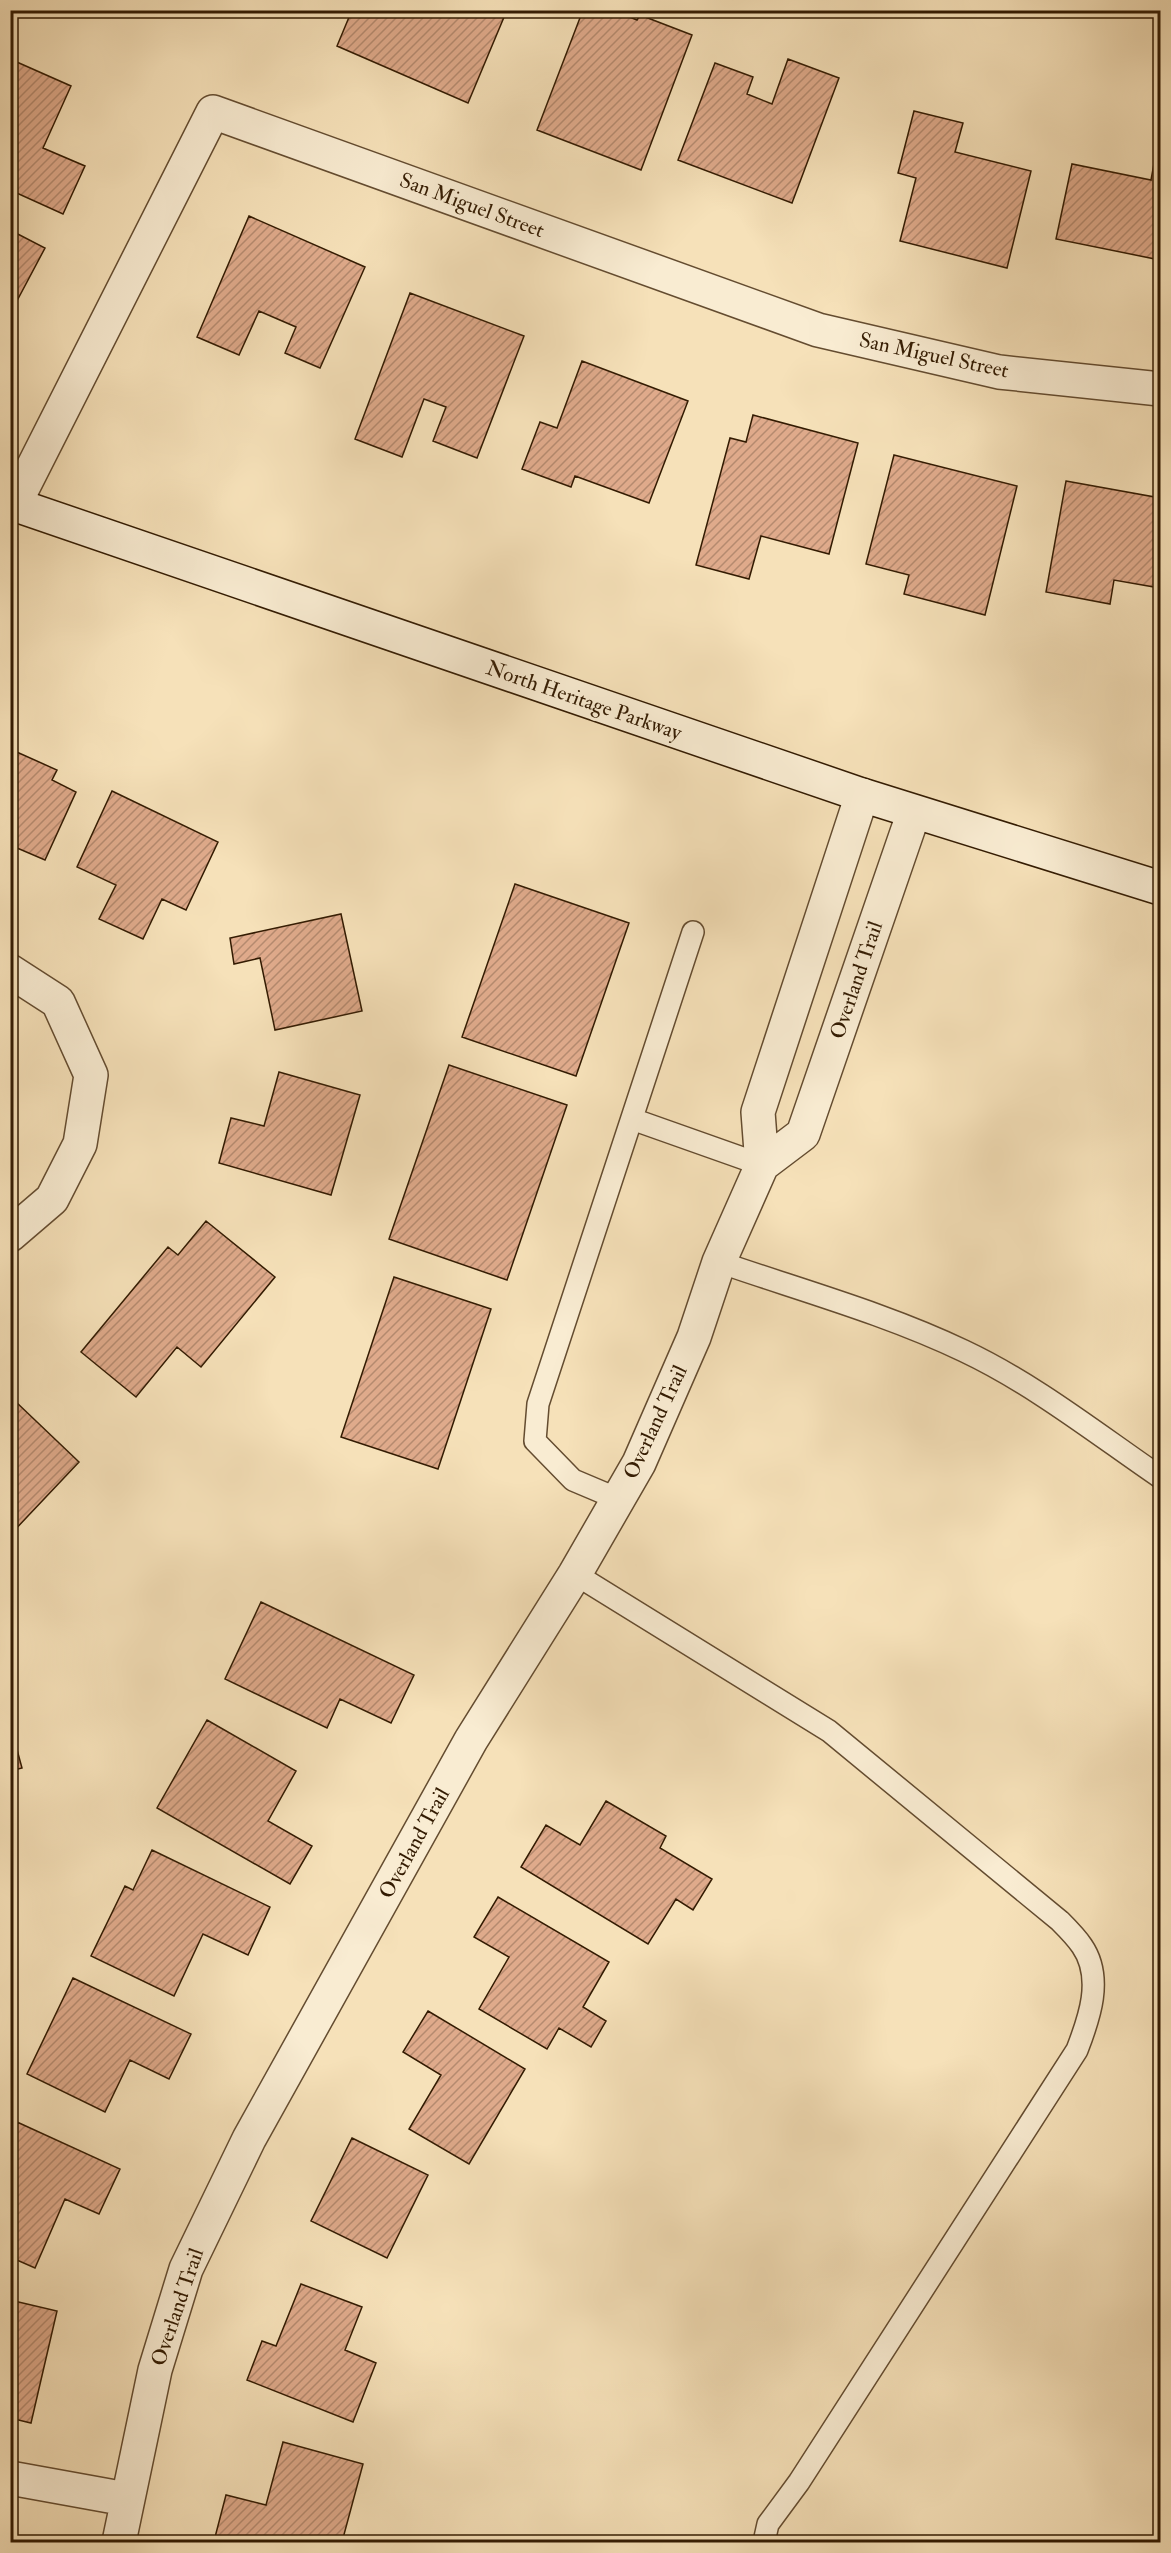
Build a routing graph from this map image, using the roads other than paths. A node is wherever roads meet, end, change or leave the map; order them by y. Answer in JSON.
{"nodes":[{"id":1,"x":1161,"y":389,"type":"edge"},
{"id":2,"x":12,"y":504,"type":"edge"},
{"id":3,"x":862,"y":795,"type":"junction"},
{"id":4,"x":914,"y":812,"type":"junction"},
{"id":5,"x":1161,"y":888,"type":"edge"},
{"id":6,"x":693,"y":932,"type":"dead end"},
{"id":7,"x":10,"y":971,"type":"edge"},
{"id":8,"x":632,"y":1119,"type":"junction"},
{"id":9,"x":762,"y":1165,"type":"junction"},
{"id":10,"x":10,"y":1235,"type":"edge"},
{"id":11,"x":719,"y":1262,"type":"junction"},
{"id":12,"x":1161,"y":1477,"type":"edge"},
{"id":13,"x":618,"y":1499,"type":"junction"},
{"id":14,"x":575,"y":1574,"type":"junction"},
{"id":15,"x":10,"y":2478,"type":"edge"},
{"id":16,"x":126,"y":2499,"type":"junction"},
{"id":17,"x":119,"y":2542,"type":"edge"},
{"id":18,"x":764,"y":2542,"type":"edge"}],
"edges":[{"from":1,"to":2,"type":"street","name":"San Miguel Street"},
{"from":2,"to":3,"type":"street","name":"North Heritage Parkway"},
{"from":3,"to":4,"type":"street","name":"North Heritage Parkway"},
{"from":3,"to":9,"type":"street","name":"Overland Trail"},
{"from":4,"to":5,"type":"street","name":"North Heritage Parkway"},
{"from":4,"to":9,"type":"street","name":"Overland Trail"},
{"from":6,"to":8,"type":"lane"},
{"from":7,"to":10,"type":"street"},
{"from":8,"to":9,"type":"lane"},
{"from":8,"to":13,"type":"lane"},
{"from":9,"to":11,"type":"street","name":"Overland Trail"},
{"from":11,"to":12,"type":"lane"},
{"from":11,"to":13,"type":"street","name":"Overland Trail"},
{"from":13,"to":14,"type":"street","name":"Overland Trail"},
{"from":14,"to":16,"type":"street","name":"Overland Trail"},
{"from":14,"to":18,"type":"lane"},
{"from":15,"to":16,"type":"street"},
{"from":16,"to":17,"type":"street","name":"Overland Trail"}]}
